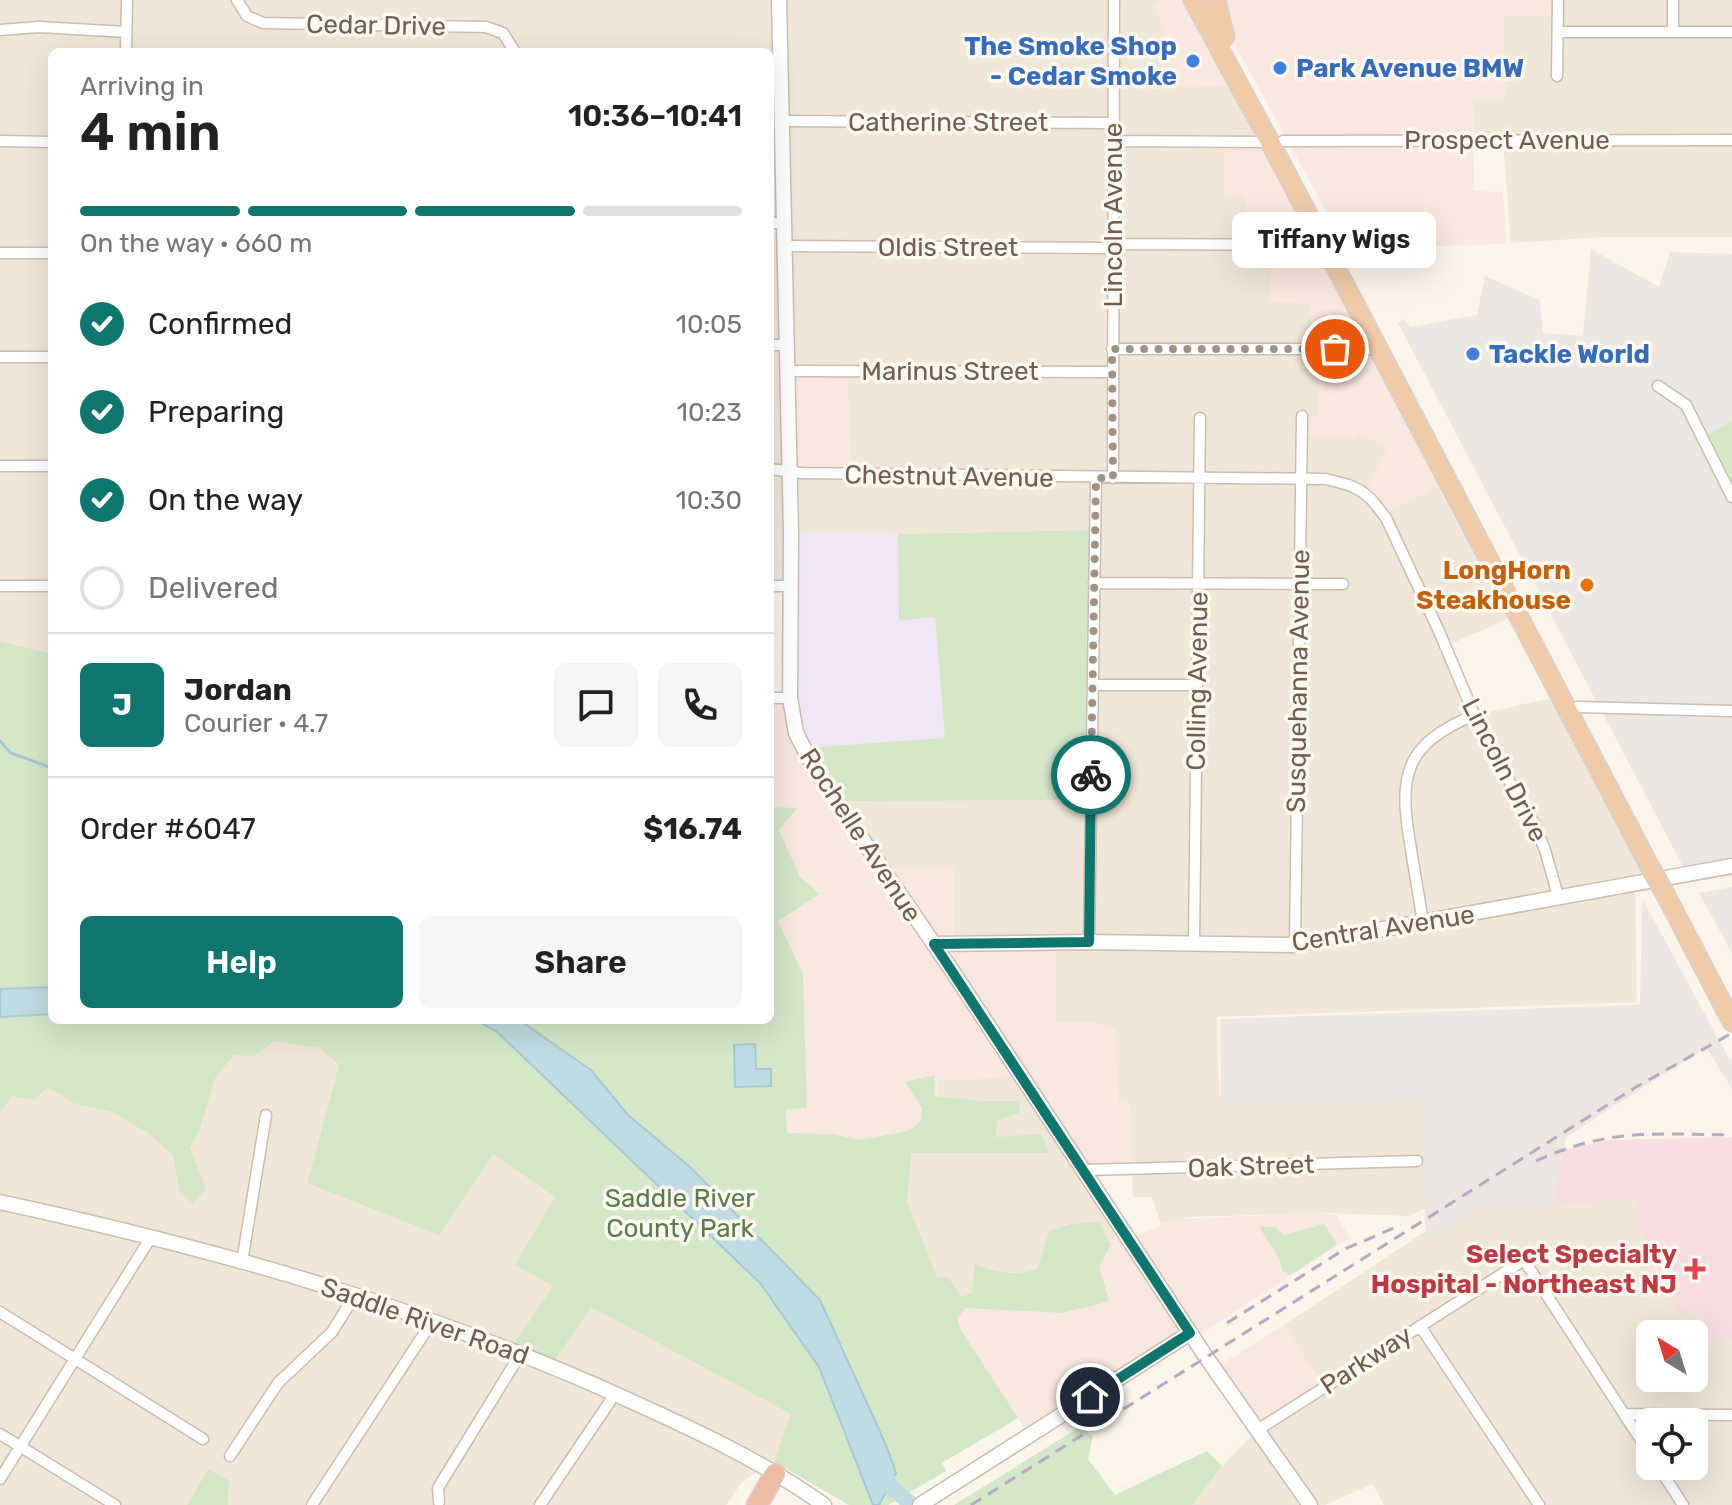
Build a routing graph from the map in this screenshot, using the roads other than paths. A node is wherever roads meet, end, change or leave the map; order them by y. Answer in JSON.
{"nodes":[{"id":1,"x":127,"y":0,"type":"edge"},
{"id":2,"x":237,"y":0,"type":"edge"},
{"id":3,"x":779,"y":0,"type":"edge"},
{"id":4,"x":1114,"y":0,"type":"edge"},
{"id":5,"x":1192,"y":0,"type":"edge"},
{"id":6,"x":1216,"y":0,"type":"edge"},
{"id":7,"x":1558,"y":0,"type":"edge"},
{"id":8,"x":1673,"y":0,"type":"edge"},
{"id":9,"x":1204,"y":10,"type":"edge"},
{"id":10,"x":0,"y":30,"type":"edge"},
{"id":11,"x":127,"y":32,"type":"junction"},
{"id":12,"x":1558,"y":32,"type":"junction"},
{"id":13,"x":1673,"y":32,"type":"junction"},
{"id":14,"x":1732,"y":32,"type":"edge"},
{"id":15,"x":1225,"y":37,"type":"junction"},
{"id":16,"x":126,"y":48,"type":"edge"},
{"id":17,"x":513,"y":48,"type":"edge"},
{"id":18,"x":1557,"y":76,"type":"dead end"},
{"id":19,"x":776,"y":77,"type":"edge"},
{"id":20,"x":782,"y":121,"type":"junction"},
{"id":21,"x":1113,"y":123,"type":"junction"},
{"id":22,"x":1732,"y":140,"type":"edge"},
{"id":23,"x":0,"y":141,"type":"edge"},
{"id":24,"x":1113,"y":141,"type":"junction"},
{"id":25,"x":1276,"y":141,"type":"junction"},
{"id":26,"x":48,"y":142,"type":"edge"},
{"id":27,"x":777,"y":223,"type":"edge"},
{"id":28,"x":1324,"y":245,"type":"junction"},
{"id":29,"x":784,"y":246,"type":"junction"},
{"id":30,"x":1112,"y":246,"type":"junction"},
{"id":31,"x":0,"y":253,"type":"edge"},
{"id":32,"x":48,"y":253,"type":"edge"},
{"id":33,"x":774,"y":345,"type":"edge"},
{"id":34,"x":788,"y":345,"type":"junction"},
{"id":35,"x":1112,"y":349,"type":"junction"},
{"id":36,"x":1379,"y":349,"type":"junction"},
{"id":37,"x":0,"y":357,"type":"edge"},
{"id":38,"x":48,"y":357,"type":"edge"},
{"id":39,"x":788,"y":371,"type":"junction"},
{"id":40,"x":1112,"y":372,"type":"junction"},
{"id":41,"x":1658,"y":386,"type":"dead end"},
{"id":42,"x":1302,"y":416,"type":"dead end"},
{"id":43,"x":1200,"y":418,"type":"dead end"},
{"id":44,"x":0,"y":466,"type":"edge"},
{"id":45,"x":48,"y":466,"type":"edge"},
{"id":46,"x":774,"y":469,"type":"edge"},
{"id":47,"x":790,"y":471,"type":"junction"},
{"id":48,"x":1096,"y":478,"type":"junction"},
{"id":49,"x":1113,"y":478,"type":"junction"},
{"id":50,"x":1199,"y":478,"type":"junction"},
{"id":51,"x":1301,"y":479,"type":"junction"},
{"id":52,"x":1732,"y":497,"type":"edge"},
{"id":53,"x":1094,"y":583,"type":"junction"},
{"id":54,"x":1198,"y":583,"type":"junction"},
{"id":55,"x":1300,"y":584,"type":"junction"},
{"id":56,"x":1343,"y":584,"type":"dead end"},
{"id":57,"x":0,"y":586,"type":"edge"},
{"id":58,"x":48,"y":586,"type":"edge"},
{"id":59,"x":774,"y":586,"type":"edge"},
{"id":60,"x":791,"y":586,"type":"junction"},
{"id":61,"x":1093,"y":685,"type":"junction"},
{"id":62,"x":1197,"y":685,"type":"junction"},
{"id":63,"x":774,"y":698,"type":"edge"},
{"id":64,"x":790,"y":698,"type":"junction"},
{"id":65,"x":1578,"y":707,"type":"junction"},
{"id":66,"x":1732,"y":711,"type":"edge"},
{"id":67,"x":1474,"y":715,"type":"junction"},
{"id":68,"x":1656,"y":866,"type":"junction"},
{"id":69,"x":1732,"y":866,"type":"edge"},
{"id":70,"x":1558,"y":896,"type":"junction"},
{"id":71,"x":1423,"y":923,"type":"junction"},
{"id":72,"x":1089,"y":942,"type":"junction"},
{"id":73,"x":1194,"y":943,"type":"junction"},
{"id":74,"x":934,"y":944,"type":"junction"},
{"id":75,"x":1295,"y":945,"type":"junction"},
{"id":76,"x":1729,"y":1009,"type":"edge"},
{"id":77,"x":266,"y":1115,"type":"dead end"},
{"id":78,"x":1417,"y":1161,"type":"dead end"},
{"id":79,"x":1084,"y":1170,"type":"junction"},
{"id":80,"x":0,"y":1202,"type":"edge"},
{"id":81,"x":151,"y":1237,"type":"junction"},
{"id":82,"x":242,"y":1262,"type":"junction"},
{"id":83,"x":355,"y":1295,"type":"junction"},
{"id":84,"x":0,"y":1312,"type":"edge"},
{"id":85,"x":433,"y":1320,"type":"junction"},
{"id":86,"x":1420,"y":1326,"type":"junction"},
{"id":87,"x":1190,"y":1333,"type":"junction"},
{"id":88,"x":521,"y":1353,"type":"junction"},
{"id":89,"x":76,"y":1357,"type":"junction"},
{"id":90,"x":615,"y":1394,"type":"junction"},
{"id":91,"x":1624,"y":1414,"type":"junction"},
{"id":92,"x":1732,"y":1415,"type":"edge"},
{"id":93,"x":1256,"y":1431,"type":"junction"},
{"id":94,"x":1636,"y":1432,"type":"edge"},
{"id":95,"x":0,"y":1434,"type":"edge"},
{"id":96,"x":203,"y":1439,"type":"dead end"},
{"id":97,"x":20,"y":1446,"type":"junction"},
{"id":98,"x":230,"y":1456,"type":"dead end"},
{"id":99,"x":775,"y":1474,"type":"junction"},
{"id":100,"x":0,"y":1479,"type":"edge"},
{"id":101,"x":1667,"y":1480,"type":"edge"},
{"id":102,"x":439,"y":1502,"type":"dead end"},
{"id":103,"x":115,"y":1505,"type":"edge"},
{"id":104,"x":312,"y":1505,"type":"edge"},
{"id":105,"x":540,"y":1505,"type":"edge"},
{"id":106,"x":757,"y":1505,"type":"edge"},
{"id":107,"x":824,"y":1505,"type":"edge"},
{"id":108,"x":920,"y":1505,"type":"edge"},
{"id":109,"x":1310,"y":1505,"type":"edge"},
{"id":110,"x":1539,"y":1505,"type":"edge"},
{"id":111,"x":1683,"y":1505,"type":"edge"}],
"edges":[{"from":1,"to":11,"type":"street"},
{"from":2,"to":17,"type":"street","name":"Cedar Drive"},
{"from":3,"to":19,"type":"street","name":"Rochelle Avenue"},
{"from":4,"to":21,"type":"street","name":"Lincoln Avenue"},
{"from":5,"to":9,"type":"highway"},
{"from":6,"to":15,"type":"highway"},
{"from":7,"to":12,"type":"street"},
{"from":8,"to":13,"type":"street"},
{"from":9,"to":15,"type":"highway"},
{"from":9,"to":25,"type":"highway"},
{"from":10,"to":11,"type":"street"},
{"from":11,"to":16,"type":"street"},
{"from":12,"to":13,"type":"street"},
{"from":12,"to":18,"type":"street"},
{"from":13,"to":14,"type":"street"},
{"from":15,"to":25,"type":"highway"},
{"from":19,"to":20,"type":"street","name":"Rochelle Avenue"},
{"from":20,"to":21,"type":"street","name":"Catherine Street"},
{"from":20,"to":27,"type":"street","name":"Rochelle Avenue"},
{"from":21,"to":24,"type":"street","name":"Lincoln Avenue"},
{"from":22,"to":25,"type":"street","name":"Prospect Avenue"},
{"from":23,"to":26,"type":"street"},
{"from":24,"to":25,"type":"street","name":"Prospect Avenue"},
{"from":24,"to":30,"type":"street","name":"Lincoln Avenue"},
{"from":25,"to":28,"type":"highway"},
{"from":25,"to":65,"type":"highway"},
{"from":27,"to":29,"type":"street","name":"Rochelle Avenue"},
{"from":28,"to":30,"type":"street","name":"Oldis Street"},
{"from":28,"to":36,"type":"highway"},
{"from":29,"to":30,"type":"street","name":"Oldis Street"},
{"from":29,"to":34,"type":"street","name":"Rochelle Avenue"},
{"from":30,"to":35,"type":"street","name":"Lincoln Avenue"},
{"from":31,"to":32,"type":"street"},
{"from":33,"to":34,"type":"street"},
{"from":34,"to":39,"type":"street","name":"Rochelle Avenue"},
{"from":35,"to":36,"type":"street"},
{"from":35,"to":40,"type":"street","name":"Lincoln Avenue"},
{"from":36,"to":68,"type":"highway"},
{"from":37,"to":38,"type":"street"},
{"from":39,"to":40,"type":"street","name":"Marinus Street"},
{"from":39,"to":47,"type":"street","name":"Rochelle Avenue"},
{"from":40,"to":49,"type":"street","name":"Lincoln Avenue"},
{"from":41,"to":52,"type":"street"},
{"from":42,"to":51,"type":"street","name":"Susquehanna Avenue"},
{"from":43,"to":50,"type":"street","name":"Colling Avenue"},
{"from":44,"to":45,"type":"street"},
{"from":46,"to":47,"type":"street","name":"Chestnut Avenue"},
{"from":47,"to":48,"type":"street","name":"Chestnut Avenue"},
{"from":47,"to":60,"type":"street","name":"Rochelle Avenue"},
{"from":48,"to":49,"type":"street","name":"Chestnut Avenue"},
{"from":48,"to":53,"type":"street"},
{"from":49,"to":50,"type":"street","name":"Chestnut Avenue"},
{"from":50,"to":51,"type":"street","name":"Chestnut Avenue"},
{"from":50,"to":54,"type":"street","name":"Colling Avenue"},
{"from":51,"to":55,"type":"street","name":"Susquehanna Avenue"},
{"from":51,"to":67,"type":"street","name":"Lincoln Drive"},
{"from":53,"to":54,"type":"street"},
{"from":53,"to":61,"type":"street"},
{"from":54,"to":55,"type":"street"},
{"from":54,"to":62,"type":"street","name":"Colling Avenue"},
{"from":55,"to":56,"type":"street"},
{"from":55,"to":75,"type":"street","name":"Susquehanna Avenue"},
{"from":57,"to":58,"type":"street"},
{"from":59,"to":60,"type":"street"},
{"from":60,"to":64,"type":"street","name":"Rochelle Avenue"},
{"from":61,"to":62,"type":"street"},
{"from":61,"to":72,"type":"street"},
{"from":62,"to":73,"type":"street","name":"Colling Avenue"},
{"from":63,"to":64,"type":"street"},
{"from":64,"to":74,"type":"street","name":"Rochelle Avenue"},
{"from":65,"to":66,"type":"street"},
{"from":65,"to":68,"type":"highway"},
{"from":67,"to":70,"type":"street","name":"Lincoln Drive"},
{"from":67,"to":71,"type":"street"},
{"from":68,"to":76,"type":"highway","bridge":true},
{"from":69,"to":70,"type":"street","name":"Central Avenue"},
{"from":70,"to":71,"type":"street","name":"Central Avenue"},
{"from":71,"to":75,"type":"street","name":"Central Avenue"},
{"from":72,"to":73,"type":"street","name":"Central Avenue"},
{"from":72,"to":74,"type":"street","name":"Central Avenue"},
{"from":73,"to":75,"type":"street","name":"Central Avenue"},
{"from":74,"to":79,"type":"street","name":"Rochelle Avenue"},
{"from":77,"to":82,"type":"street"},
{"from":78,"to":79,"type":"street","name":"Oak Street"},
{"from":79,"to":87,"type":"street","name":"Rochelle Avenue"},
{"from":80,"to":81,"type":"street","name":"Saddle River Road"},
{"from":81,"to":82,"type":"street","name":"Saddle River Road"},
{"from":81,"to":89,"type":"street"},
{"from":82,"to":83,"type":"street","name":"Saddle River Road"},
{"from":83,"to":85,"type":"street","name":"Saddle River Road"},
{"from":83,"to":98,"type":"street"},
{"from":84,"to":89,"type":"street"},
{"from":85,"to":88,"type":"street","name":"Saddle River Road"},
{"from":85,"to":104,"type":"street"},
{"from":86,"to":91,"type":"street","name":"Parkway"},
{"from":86,"to":93,"type":"street","name":"Parkway"},
{"from":86,"to":110,"type":"street"},
{"from":87,"to":93,"type":"street","name":"Rochelle Avenue"},
{"from":87,"to":108,"type":"street"},
{"from":88,"to":90,"type":"street","name":"Saddle River Road"},
{"from":88,"to":102,"type":"street"},
{"from":89,"to":96,"type":"street"},
{"from":89,"to":97,"type":"street"},
{"from":90,"to":99,"type":"street","name":"Saddle River Road"},
{"from":90,"to":105,"type":"street"},
{"from":91,"to":92,"type":"street"},
{"from":91,"to":94,"type":"street","name":"Parkway"},
{"from":93,"to":109,"type":"street","name":"Rochelle Avenue"},
{"from":95,"to":97,"type":"street"},
{"from":97,"to":100,"type":"street"},
{"from":97,"to":103,"type":"street"},
{"from":99,"to":106,"type":"highway"},
{"from":99,"to":107,"type":"street","name":"Saddle River Road"},
{"from":101,"to":111,"type":"street"}]}
